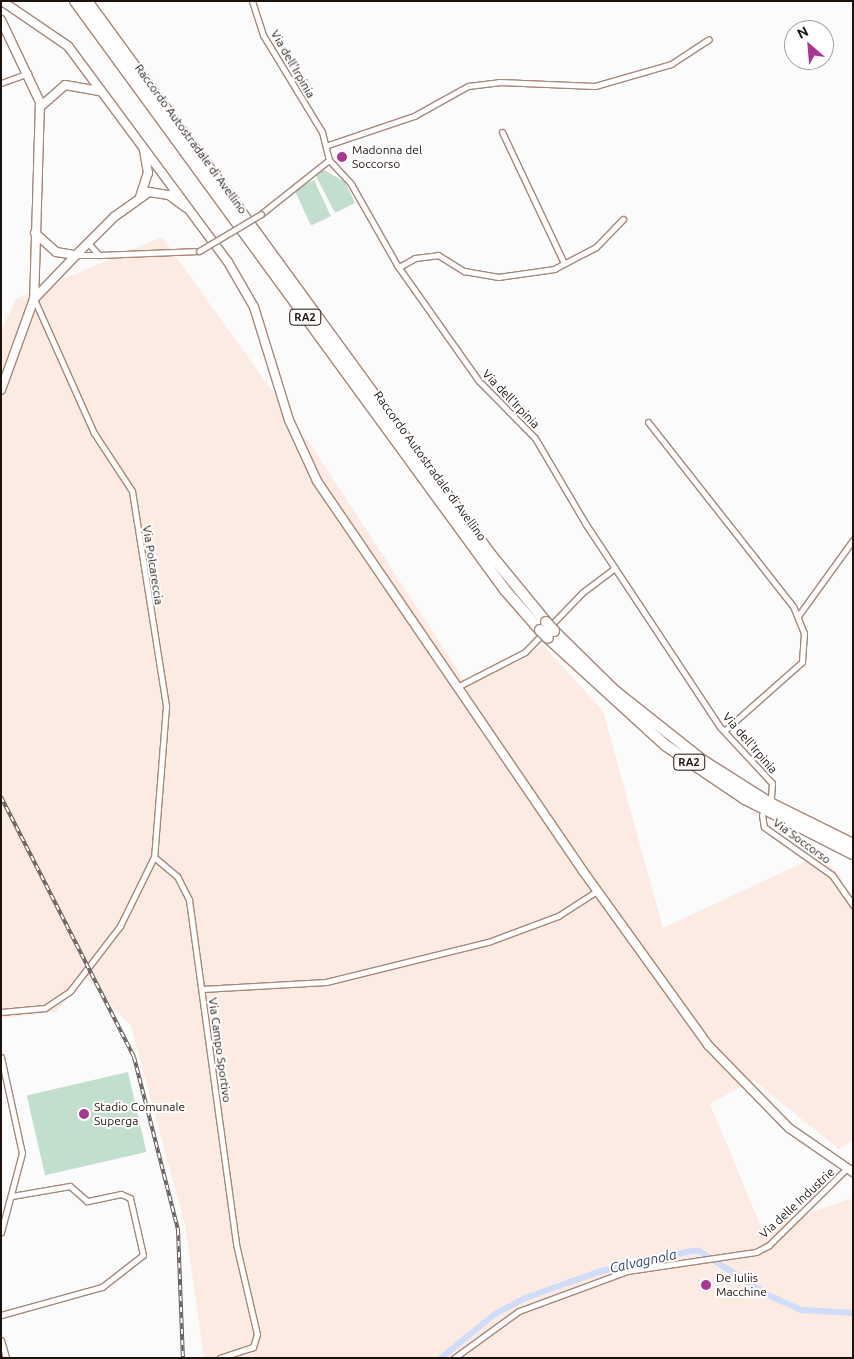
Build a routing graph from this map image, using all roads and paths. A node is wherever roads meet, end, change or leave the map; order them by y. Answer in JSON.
{"nodes":[{"id":1,"x":2,"y":1,"type":"edge"},
{"id":2,"x":75,"y":1,"type":"edge"},
{"id":3,"x":87,"y":1,"type":"edge"},
{"id":4,"x":252,"y":1,"type":"edge"},
{"id":5,"x":1,"y":20,"type":"edge"},
{"id":6,"x":709,"y":39,"type":"dead end"},
{"id":7,"x":28,"y":73,"type":"junction"},
{"id":8,"x":1,"y":83,"type":"edge"},
{"id":9,"x":102,"y":92,"type":"junction"},
{"id":10,"x":40,"y":107,"type":"junction"},
{"id":11,"x":502,"y":132,"type":"dead end"},
{"id":12,"x":141,"y":143,"type":"junction"},
{"id":13,"x":328,"y":146,"type":"junction"},
{"id":14,"x":330,"y":160,"type":"junction"},
{"id":15,"x":140,"y":197,"type":"junction"},
{"id":16,"x":191,"y":213,"type":"junction"},
{"id":17,"x":623,"y":219,"type":"dead end"},
{"id":18,"x":35,"y":233,"type":"junction"},
{"id":19,"x":88,"y":243,"type":"junction"},
{"id":20,"x":76,"y":255,"type":"junction"},
{"id":21,"x":99,"y":256,"type":"junction"},
{"id":22,"x":564,"y":263,"type":"junction"},
{"id":23,"x":398,"y":267,"type":"junction"},
{"id":24,"x":34,"y":299,"type":"junction"},
{"id":25,"x":1,"y":390,"type":"edge"},
{"id":26,"x":648,"y":422,"type":"dead end"},
{"id":27,"x":853,"y":540,"type":"edge"},
{"id":28,"x":615,"y":568,"type":"junction"},
{"id":29,"x":798,"y":616,"type":"junction"},
{"id":30,"x":543,"y":626,"type":"junction"},
{"id":31,"x":551,"y":634,"type":"junction"},
{"id":32,"x":458,"y":687,"type":"junction"},
{"id":33,"x":724,"y":730,"type":"junction"},
{"id":34,"x":772,"y":798,"type":"dead end"},
{"id":35,"x":762,"y":815,"type":"dead end"},
{"id":36,"x":853,"y":844,"type":"edge"},
{"id":37,"x":853,"y":854,"type":"edge"},
{"id":38,"x":154,"y":857,"type":"junction"},
{"id":39,"x":597,"y":891,"type":"junction"},
{"id":40,"x":853,"y":905,"type":"edge"},
{"id":41,"x":202,"y":989,"type":"junction"},
{"id":42,"x":1,"y":1012,"type":"edge"},
{"id":43,"x":1,"y":1057,"type":"edge"},
{"id":44,"x":850,"y":1170,"type":"edge"},
{"id":45,"x":12,"y":1196,"type":"junction"},
{"id":46,"x":1,"y":1232,"type":"edge"},
{"id":47,"x":1,"y":1315,"type":"edge"},
{"id":48,"x":1,"y":1340,"type":"edge"},
{"id":49,"x":6,"y":1358,"type":"edge"},
{"id":50,"x":220,"y":1358,"type":"edge"},
{"id":51,"x":454,"y":1358,"type":"edge"}],
"edges":[{"from":1,"to":9,"type":"street"},
{"from":2,"to":30,"type":"highway","name":"Raccordo Autostradale di Avellino","number":"RA2"},
{"from":3,"to":30,"type":"highway","name":"Raccordo Autostradale di Avellino","number":"RA2"},
{"from":4,"to":13,"type":"street","name":"Via dell'Irpinia"},
{"from":5,"to":7,"type":"street"},
{"from":6,"to":13,"type":"street"},
{"from":7,"to":8,"type":"street"},
{"from":7,"to":10,"type":"street"},
{"from":9,"to":10,"type":"street"},
{"from":9,"to":12,"type":"street"},
{"from":10,"to":18,"type":"street"},
{"from":11,"to":22,"type":"street"},
{"from":12,"to":15,"type":"street"},
{"from":12,"to":16,"type":"street"},
{"from":13,"to":14,"type":"street","name":"Via dell'Irpinia"},
{"from":14,"to":21,"type":"street","bridge":true},
{"from":14,"to":23,"type":"street","name":"Via dell'Irpinia"},
{"from":15,"to":16,"type":"street"},
{"from":15,"to":19,"type":"street"},
{"from":16,"to":32,"type":"street"},
{"from":17,"to":22,"type":"street"},
{"from":18,"to":20,"type":"street"},
{"from":18,"to":24,"type":"street"},
{"from":19,"to":20,"type":"street"},
{"from":19,"to":21,"type":"street"},
{"from":20,"to":21,"type":"street"},
{"from":20,"to":24,"type":"street"},
{"from":22,"to":23,"type":"street"},
{"from":23,"to":28,"type":"street","name":"Via dell'Irpinia"},
{"from":24,"to":25,"type":"street"},
{"from":24,"to":38,"type":"street","name":"Via Polcareccia"},
{"from":26,"to":29,"type":"street"},
{"from":27,"to":29,"type":"street"},
{"from":28,"to":32,"type":"street"},
{"from":28,"to":33,"type":"street","name":"Via dell'Irpinia"},
{"from":29,"to":33,"type":"street"},
{"from":30,"to":31,"type":"highway","name":"Raccordo Autostradale di Avellino","number":"RA2","bridge":true},
{"from":31,"to":36,"type":"highway","name":"Raccordo Autostradale di Avellino","number":"RA2"},
{"from":31,"to":37,"type":"highway","name":"Raccordo Autostradale di Avellino","number":"RA2"},
{"from":32,"to":39,"type":"street"},
{"from":33,"to":34,"type":"street","name":"Via dell'Irpinia"},
{"from":35,"to":40,"type":"street","name":"Via Soccorso"},
{"from":38,"to":41,"type":"street","name":"Via Campo Sportivo"},
{"from":38,"to":42,"type":"street"},
{"from":39,"to":41,"type":"street"},
{"from":39,"to":44,"type":"street"},
{"from":41,"to":50,"type":"street","name":"Via Campo Sportivo"},
{"from":43,"to":45,"type":"street"},
{"from":44,"to":51,"type":"street","name":"Via delle Industrie"},
{"from":45,"to":46,"type":"street"},
{"from":45,"to":47,"type":"street"},
{"from":48,"to":49,"type":"street"}]}
